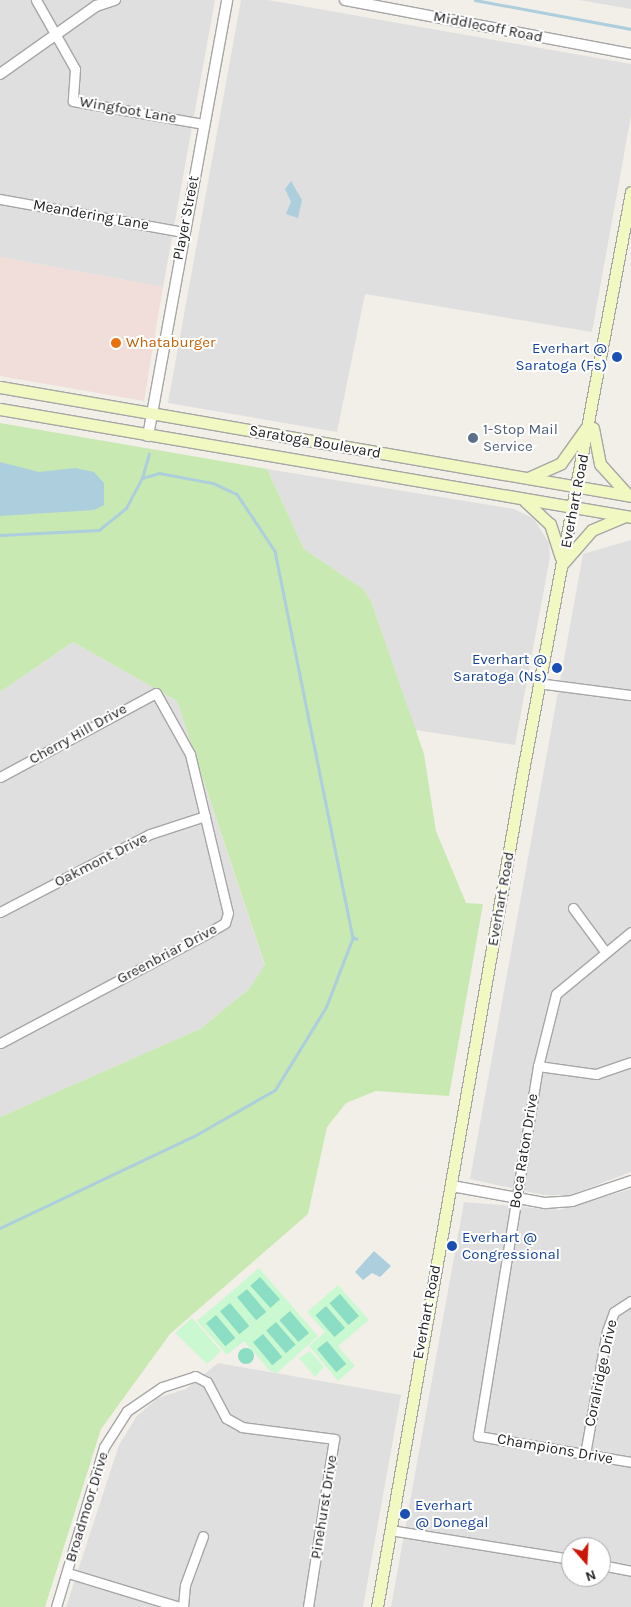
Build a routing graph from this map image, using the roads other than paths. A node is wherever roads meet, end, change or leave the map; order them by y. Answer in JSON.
{"nodes":[{"id":1,"x":36,"y":0,"type":"edge"},
{"id":2,"x":115,"y":0,"type":"edge"},
{"id":3,"x":227,"y":0,"type":"edge"},
{"id":4,"x":344,"y":0,"type":"edge"},
{"id":5,"x":56,"y":38,"type":"junction"},
{"id":6,"x":631,"y":54,"type":"edge"},
{"id":7,"x":0,"y":74,"type":"edge"},
{"id":8,"x":204,"y":124,"type":"junction"},
{"id":9,"x":631,"y":192,"type":"edge"},
{"id":10,"x":0,"y":199,"type":"edge"},
{"id":11,"x":182,"y":232,"type":"junction"},
{"id":12,"x":0,"y":387,"type":"edge"},
{"id":13,"x":0,"y":409,"type":"edge"},
{"id":14,"x":592,"y":413,"type":"junction"},
{"id":15,"x":152,"y":415,"type":"junction"},
{"id":16,"x":148,"y":436,"type":"junction"},
{"id":17,"x":527,"y":478,"type":"junction"},
{"id":18,"x":578,"y":488,"type":"junction"},
{"id":19,"x":630,"y":496,"type":"edge"},
{"id":20,"x":522,"y":499,"type":"junction"},
{"id":21,"x":574,"y":508,"type":"junction"},
{"id":22,"x":629,"y":517,"type":"edge"},
{"id":23,"x":562,"y":564,"type":"junction"},
{"id":24,"x":538,"y":684,"type":"junction"},
{"id":25,"x":156,"y":693,"type":"joint"},
{"id":26,"x":631,"y":695,"type":"edge"},
{"id":27,"x":0,"y":777,"type":"edge"},
{"id":28,"x":205,"y":816,"type":"junction"},
{"id":29,"x":573,"y":908,"type":"dead end"},
{"id":30,"x":0,"y":912,"type":"edge"},
{"id":31,"x":631,"y":932,"type":"edge"},
{"id":32,"x":604,"y":950,"type":"junction"},
{"id":33,"x":0,"y":1043,"type":"edge"},
{"id":34,"x":631,"y":1062,"type":"edge"},
{"id":35,"x":538,"y":1066,"type":"junction"},
{"id":36,"x":631,"y":1181,"type":"edge"},
{"id":37,"x":452,"y":1186,"type":"junction"},
{"id":38,"x":517,"y":1198,"type":"junction"},
{"id":39,"x":631,"y":1301,"type":"edge"},
{"id":40,"x":207,"y":1382,"type":"joint"},
{"id":41,"x":478,"y":1436,"type":"joint"},
{"id":42,"x":585,"y":1454,"type":"junction"},
{"id":43,"x":631,"y":1462,"type":"edge"},
{"id":44,"x":390,"y":1530,"type":"junction"},
{"id":45,"x":203,"y":1536,"type":"dead end"},
{"id":46,"x":561,"y":1557,"type":"edge"},
{"id":47,"x":611,"y":1567,"type":"edge"},
{"id":48,"x":631,"y":1571,"type":"edge"},
{"id":49,"x":68,"y":1573,"type":"junction"},
{"id":50,"x":56,"y":1607,"type":"edge"},
{"id":51,"x":181,"y":1607,"type":"edge"},
{"id":52,"x":308,"y":1607,"type":"edge"},
{"id":53,"x":377,"y":1607,"type":"edge"}],
"edges":[{"from":1,"to":5,"type":"street","name":"Wingfoot Lane"},
{"from":2,"to":5,"type":"street"},
{"from":3,"to":8,"type":"street","name":"Player Street"},
{"from":4,"to":6,"type":"street","name":"Middlecoff Road"},
{"from":5,"to":7,"type":"street"},
{"from":5,"to":8,"type":"street","name":"Wingfoot Lane"},
{"from":8,"to":11,"type":"street","name":"Player Street"},
{"from":9,"to":14,"type":"main road","name":"Everhart Road"},
{"from":10,"to":11,"type":"street","name":"Meandering Lane"},
{"from":11,"to":15,"type":"street","name":"Player Street"},
{"from":12,"to":15,"type":"main road","name":"Saratoga Boulevard"},
{"from":13,"to":16,"type":"main road","name":"Saratoga Boulevard"},
{"from":14,"to":17,"type":"main road"},
{"from":14,"to":18,"type":"main road","name":"Everhart Road"},
{"from":14,"to":19,"type":"main road"},
{"from":15,"to":16,"type":"street","name":"Player Street"},
{"from":15,"to":17,"type":"main road","name":"Saratoga Boulevard"},
{"from":16,"to":20,"type":"main road","name":"Saratoga Boulevard"},
{"from":17,"to":18,"type":"main road","name":"Saratoga Boulevard"},
{"from":18,"to":19,"type":"main road","name":"Saratoga Boulevard"},
{"from":18,"to":21,"type":"main road","name":"Everhart Road"},
{"from":20,"to":21,"type":"main road","name":"Saratoga Boulevard"},
{"from":20,"to":23,"type":"main road"},
{"from":21,"to":22,"type":"main road","name":"Saratoga Boulevard"},
{"from":21,"to":23,"type":"main road","name":"Everhart Road"},
{"from":22,"to":23,"type":"main road"},
{"from":23,"to":24,"type":"main road","name":"Everhart Road"},
{"from":24,"to":26,"type":"street"},
{"from":24,"to":37,"type":"main road","name":"Everhart Road"},
{"from":25,"to":27,"type":"street","name":"Cherry Hill Drive"},
{"from":25,"to":28,"type":"street","name":"Greenbriar Drive"},
{"from":28,"to":30,"type":"street","name":"Oakmont Drive"},
{"from":28,"to":33,"type":"street","name":"Greenbriar Drive"},
{"from":29,"to":32,"type":"street"},
{"from":31,"to":32,"type":"street","name":"Boca Raton Drive"},
{"from":32,"to":35,"type":"street","name":"Boca Raton Drive"},
{"from":34,"to":35,"type":"street"},
{"from":35,"to":38,"type":"street","name":"Boca Raton Drive"},
{"from":36,"to":38,"type":"street"},
{"from":37,"to":38,"type":"street"},
{"from":37,"to":44,"type":"main road","name":"Everhart Road"},
{"from":38,"to":41,"type":"street","name":"Boca Raton Drive"},
{"from":39,"to":42,"type":"street","name":"Coralridge Drive"},
{"from":40,"to":49,"type":"street","name":"Broadmoor Drive"},
{"from":40,"to":52,"type":"street","name":"Pinehurst Drive"},
{"from":41,"to":42,"type":"street","name":"Champions Drive"},
{"from":42,"to":43,"type":"street","name":"Champions Drive"},
{"from":44,"to":46,"type":"street"},
{"from":44,"to":53,"type":"main road","name":"Everhart Road"},
{"from":45,"to":51,"type":"street"},
{"from":47,"to":48,"type":"street"},
{"from":49,"to":50,"type":"street","name":"Broadmoor Drive"},
{"from":49,"to":51,"type":"street"}]}
